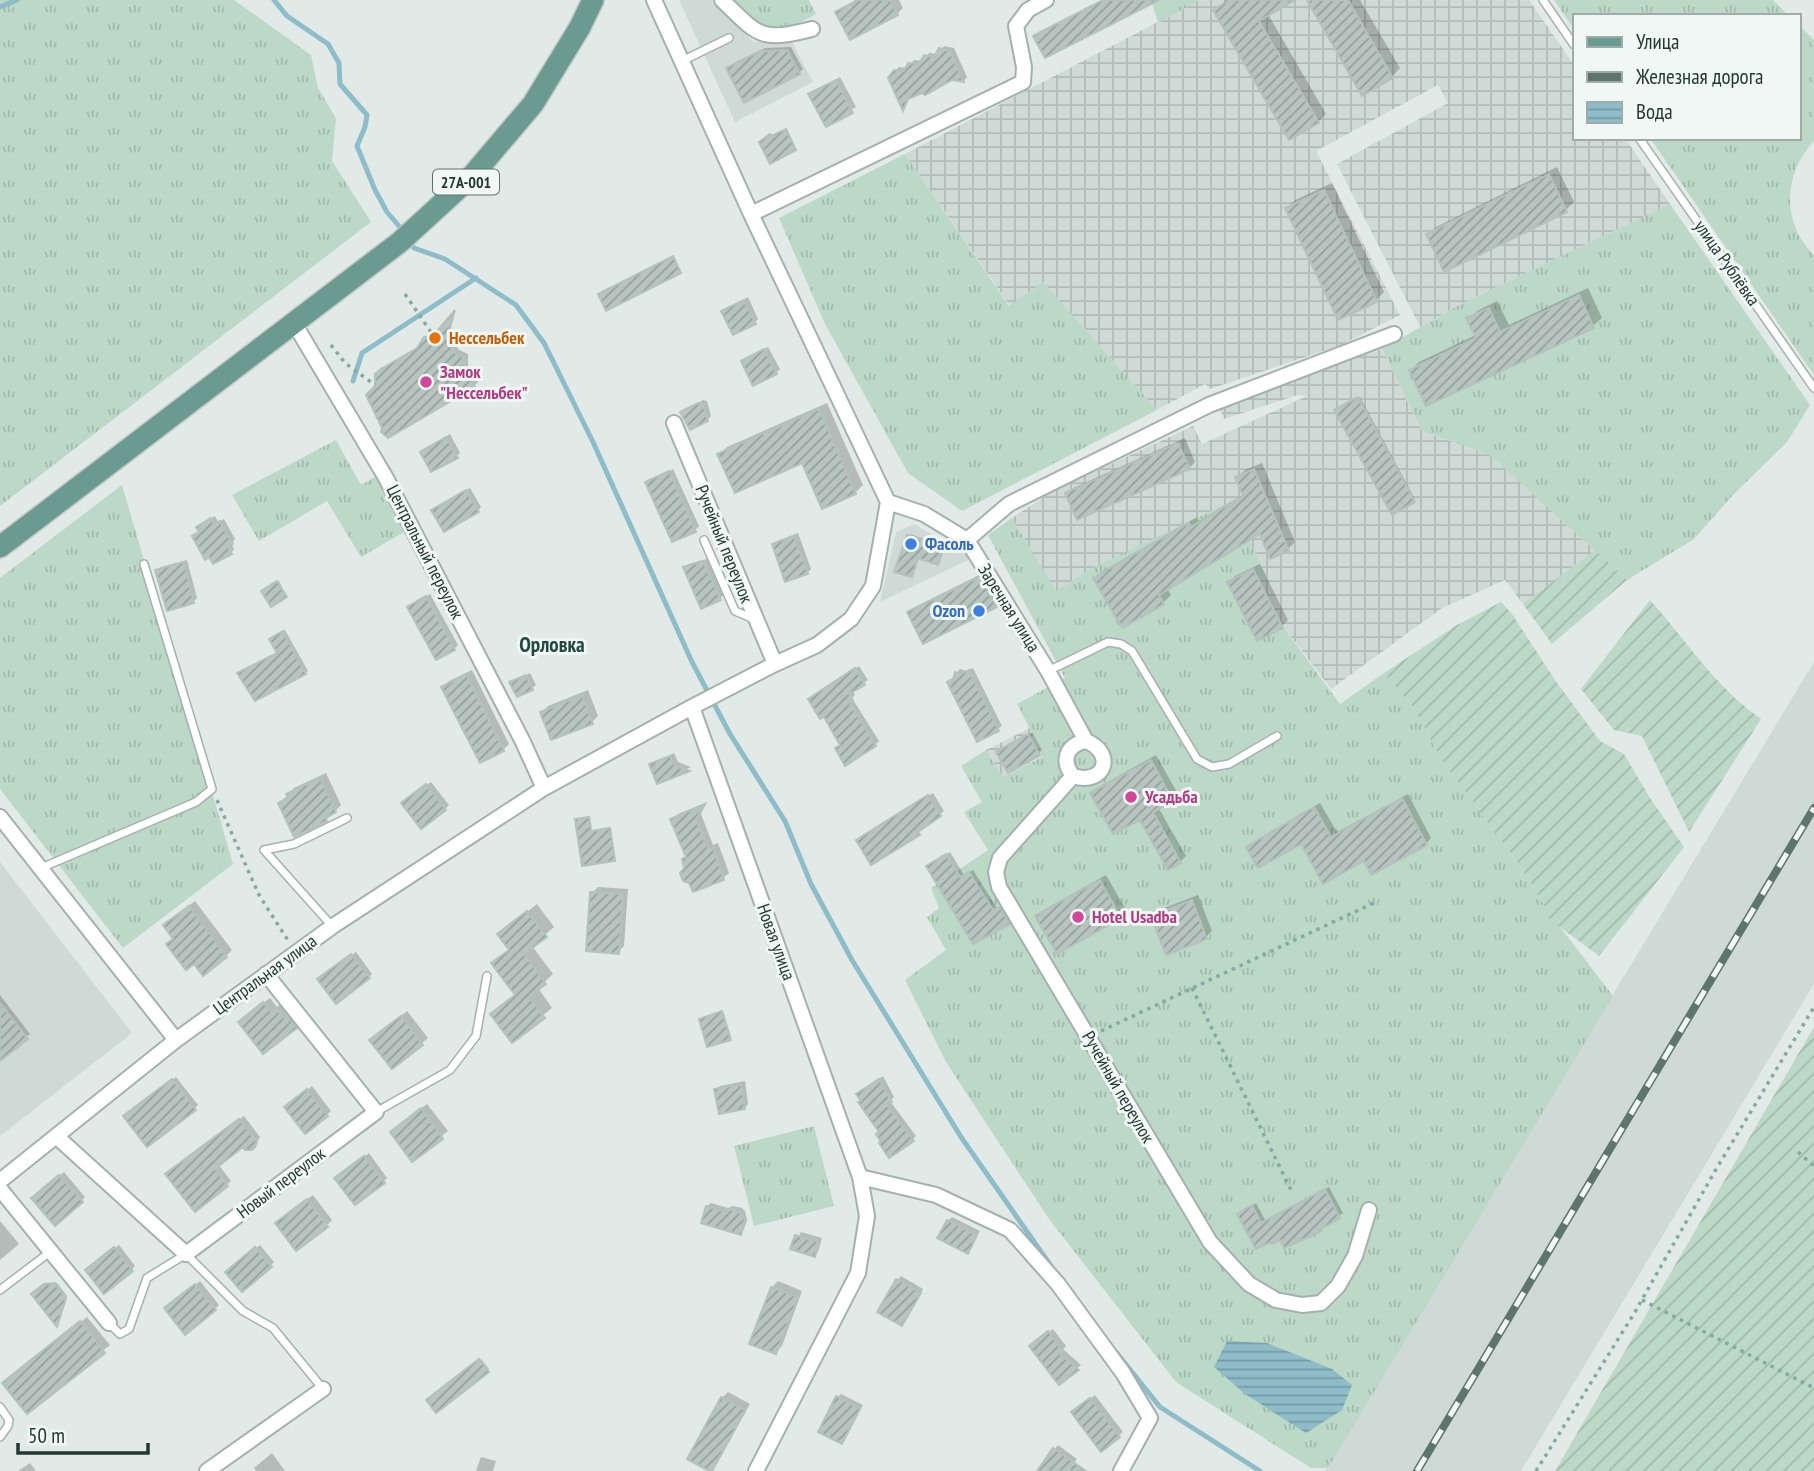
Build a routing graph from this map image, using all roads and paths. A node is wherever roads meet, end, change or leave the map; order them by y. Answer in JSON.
{"nodes":[{"id":1,"x":593,"y":0,"type":"edge"},
{"id":2,"x":654,"y":0,"type":"edge"},
{"id":3,"x":722,"y":0,"type":"edge"},
{"id":4,"x":1046,"y":0,"type":"edge"},
{"id":5,"x":1543,"y":0,"type":"edge"},
{"id":6,"x":812,"y":29,"type":"dead end"},
{"id":7,"x":729,"y":38,"type":"dead end"},
{"id":8,"x":1573,"y":44,"type":"edge"},
{"id":9,"x":682,"y":62,"type":"junction"},
{"id":10,"x":1640,"y":140,"type":"edge"},
{"id":11,"x":751,"y":214,"type":"junction"},
{"id":12,"x":405,"y":294,"type":"dead end"},
{"id":13,"x":294,"y":323,"type":"junction"},
{"id":14,"x":1394,"y":334,"type":"dead end"},
{"id":15,"x":435,"y":338,"type":"dead end"},
{"id":16,"x":331,"y":345,"type":"dead end"},
{"id":17,"x":375,"y":385,"type":"dead end"},
{"id":18,"x":1814,"y":388,"type":"edge"},
{"id":19,"x":674,"y":423,"type":"dead end"},
{"id":20,"x":888,"y":502,"type":"junction"},
{"id":21,"x":704,"y":540,"type":"dead end"},
{"id":22,"x":967,"y":540,"type":"junction"},
{"id":23,"x":0,"y":547,"type":"edge"},
{"id":24,"x":144,"y":564,"type":"dead end"},
{"id":25,"x":755,"y":619,"type":"junction"},
{"id":26,"x":775,"y":664,"type":"junction"},
{"id":27,"x":1048,"y":671,"type":"junction"},
{"id":28,"x":692,"y":707,"type":"junction"},
{"id":29,"x":1277,"y":736,"type":"dead end"},
{"id":30,"x":1086,"y":741,"type":"junction"},
{"id":31,"x":1073,"y":776,"type":"junction"},
{"id":32,"x":544,"y":788,"type":"junction"},
{"id":33,"x":212,"y":789,"type":"junction"},
{"id":34,"x":0,"y":817,"type":"edge"},
{"id":35,"x":347,"y":818,"type":"dead end"},
{"id":36,"x":41,"y":869,"type":"junction"},
{"id":37,"x":1378,"y":901,"type":"dead end"},
{"id":38,"x":332,"y":926,"type":"junction"},
{"id":39,"x":296,"y":953,"type":"junction"},
{"id":40,"x":266,"y":974,"type":"junction"},
{"id":41,"x":487,"y":976,"type":"dead end"},
{"id":42,"x":1192,"y":988,"type":"junction"},
{"id":43,"x":1814,"y":1007,"type":"edge"},
{"id":44,"x":1089,"y":1037,"type":"junction"},
{"id":45,"x":176,"y":1040,"type":"junction"},
{"id":46,"x":376,"y":1112,"type":"junction"},
{"id":47,"x":56,"y":1136,"type":"junction"},
{"id":48,"x":1798,"y":1152,"type":"dead end"},
{"id":49,"x":1814,"y":1166,"type":"edge"},
{"id":50,"x":860,"y":1177,"type":"junction"},
{"id":51,"x":0,"y":1181,"type":"edge"},
{"id":52,"x":0,"y":1189,"type":"edge"},
{"id":53,"x":1291,"y":1190,"type":"dead end"},
{"id":54,"x":1369,"y":1210,"type":"dead end"},
{"id":55,"x":50,"y":1252,"type":"junction"},
{"id":56,"x":186,"y":1254,"type":"junction"},
{"id":57,"x":0,"y":1290,"type":"edge"},
{"id":58,"x":1642,"y":1300,"type":"junction"},
{"id":59,"x":109,"y":1323,"type":"joint"},
{"id":60,"x":323,"y":1388,"type":"joint"},
{"id":61,"x":1814,"y":1388,"type":"edge"},
{"id":62,"x":0,"y":1407,"type":"edge"},
{"id":63,"x":0,"y":1437,"type":"edge"},
{"id":64,"x":207,"y":1471,"type":"edge"},
{"id":65,"x":756,"y":1471,"type":"edge"},
{"id":66,"x":1121,"y":1471,"type":"edge"},
{"id":67,"x":1536,"y":1471,"type":"edge"}],
"edges":[{"from":1,"to":13,"type":"main road","number":"27А-001"},
{"from":2,"to":9,"type":"street"},
{"from":3,"to":6,"type":"street"},
{"from":4,"to":11,"type":"street"},
{"from":5,"to":8,"type":"lane"},
{"from":7,"to":9,"type":"lane"},
{"from":9,"to":11,"type":"street"},
{"from":10,"to":18,"type":"lane","name":"улица Рублёвка"},
{"from":11,"to":20,"type":"street"},
{"from":12,"to":15,"type":"path"},
{"from":13,"to":23,"type":"main road","number":"27А-001"},
{"from":13,"to":32,"type":"street","name":"Центральный переулок"},
{"from":14,"to":22,"type":"street"},
{"from":16,"to":17,"type":"path"},
{"from":19,"to":25,"type":"street","name":"Ручейный переулок"},
{"from":20,"to":22,"type":"street","name":"Заречная улица"},
{"from":20,"to":26,"type":"street"},
{"from":21,"to":25,"type":"lane"},
{"from":22,"to":27,"type":"street","name":"Заречная улица"},
{"from":24,"to":33,"type":"lane"},
{"from":25,"to":26,"type":"street","name":"Ручейный переулок"},
{"from":26,"to":28,"type":"street"},
{"from":27,"to":29,"type":"lane"},
{"from":27,"to":30,"type":"street","name":"Заречная улица"},
{"from":28,"to":32,"type":"street","name":"Центральная улица"},
{"from":28,"to":50,"type":"street","name":"Новая улица"},
{"from":30,"to":31,"type":"street"},
{"from":30,"to":31,"type":"street","name":"Заречная улица"},
{"from":31,"to":44,"type":"street","name":"Ручейный переулок"},
{"from":32,"to":38,"type":"street","name":"Центральная улица"},
{"from":33,"to":36,"type":"lane"},
{"from":33,"to":39,"type":"path"},
{"from":34,"to":36,"type":"street"},
{"from":35,"to":38,"type":"lane"},
{"from":36,"to":45,"type":"street"},
{"from":37,"to":42,"type":"path"},
{"from":38,"to":39,"type":"street","name":"Центральная улица"},
{"from":39,"to":40,"type":"street","name":"Центральная улица"},
{"from":40,"to":45,"type":"street","name":"Центральная улица"},
{"from":40,"to":46,"type":"street"},
{"from":41,"to":46,"type":"lane"},
{"from":42,"to":44,"type":"path"},
{"from":42,"to":53,"type":"path"},
{"from":43,"to":58,"type":"path"},
{"from":44,"to":54,"type":"street","name":"Ручейный переулок"},
{"from":45,"to":47,"type":"street","name":"Центральная улица"},
{"from":46,"to":56,"type":"street","name":"Новый переулок"},
{"from":47,"to":51,"type":"street","name":"Центральная улица"},
{"from":47,"to":56,"type":"street"},
{"from":48,"to":49,"type":"path"},
{"from":50,"to":65,"type":"street","name":"Новая улица"},
{"from":50,"to":66,"type":"street"},
{"from":52,"to":55,"type":"street"},
{"from":55,"to":57,"type":"lane"},
{"from":55,"to":59,"type":"street"},
{"from":56,"to":59,"type":"lane"},
{"from":56,"to":60,"type":"lane"},
{"from":58,"to":61,"type":"path"},
{"from":58,"to":67,"type":"path"},
{"from":60,"to":64,"type":"street"},
{"from":62,"to":63,"type":"lane"}]}
